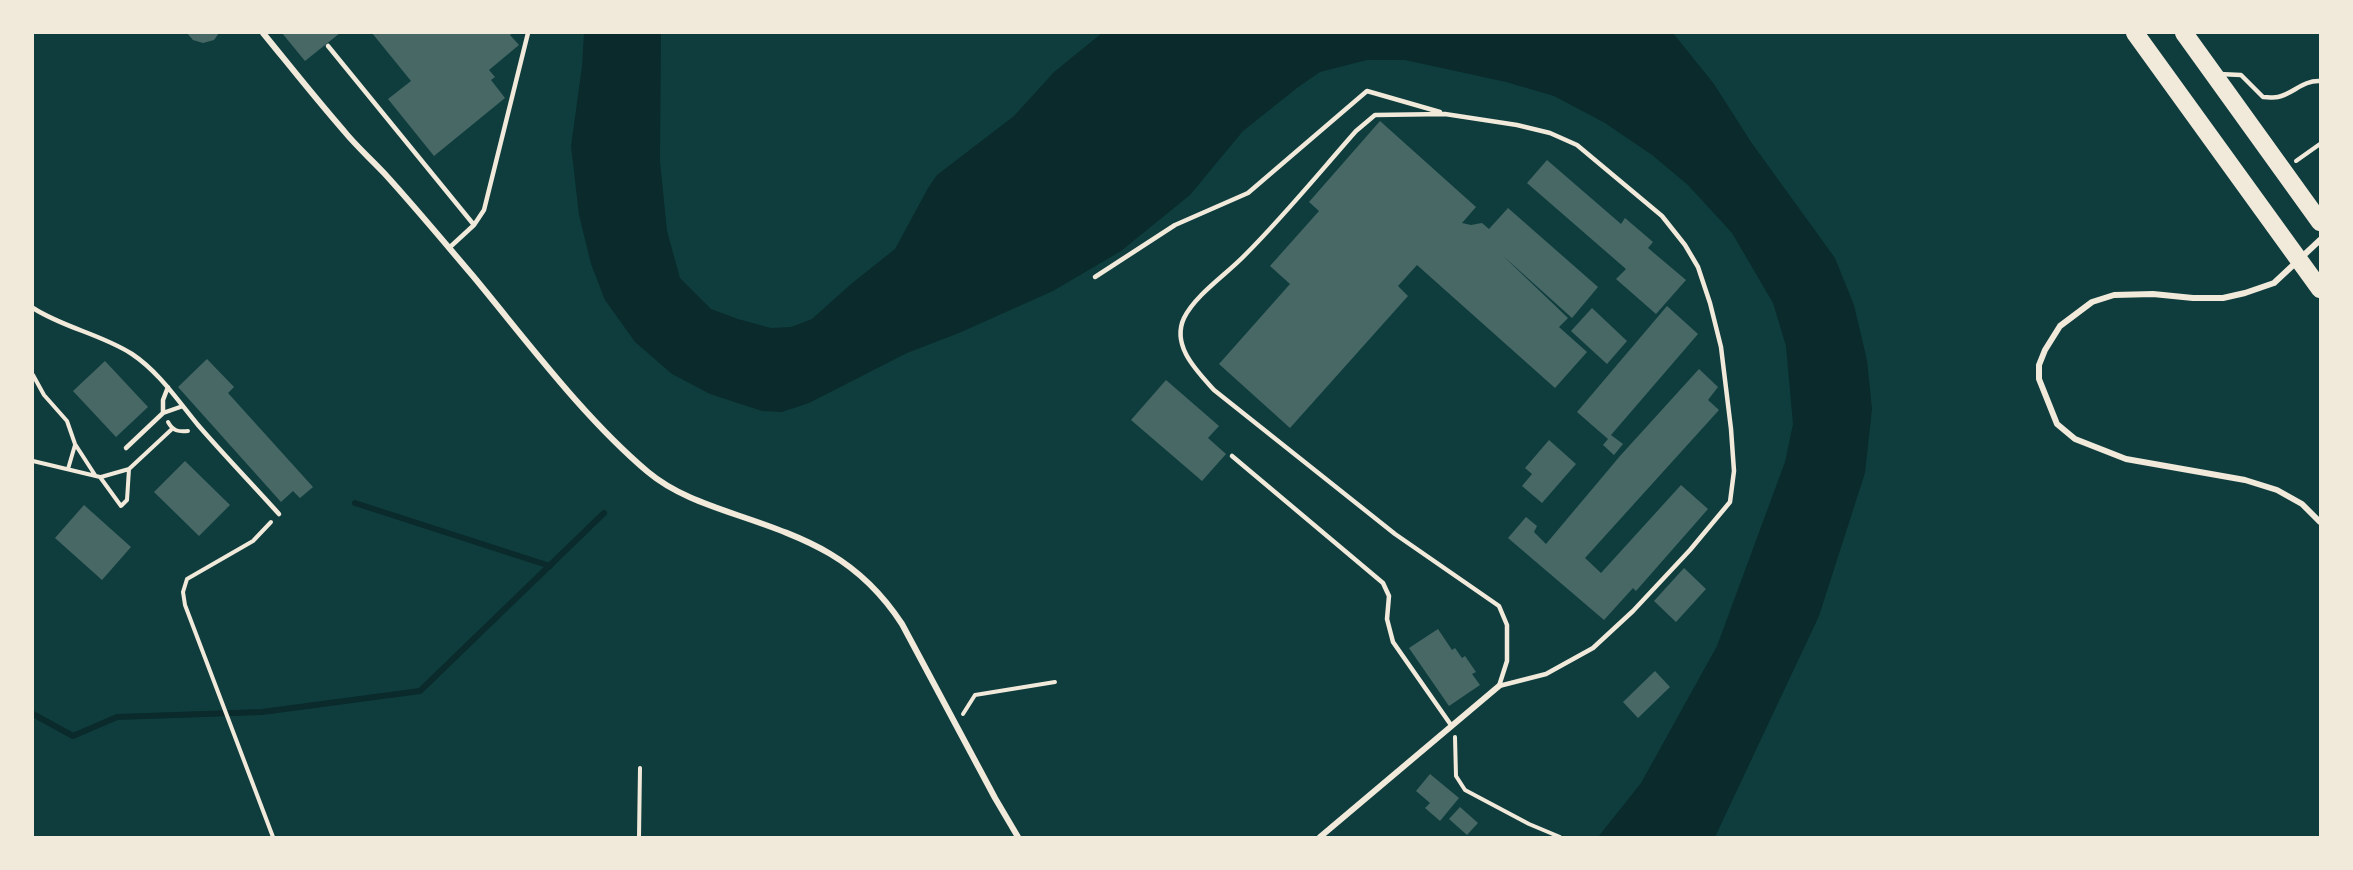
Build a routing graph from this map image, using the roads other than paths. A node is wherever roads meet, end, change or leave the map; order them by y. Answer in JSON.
{"nodes":[{"id":1,"x":263,"y":33,"type":"edge"},
{"id":2,"x":528,"y":33,"type":"edge"},
{"id":3,"x":2135,"y":33,"type":"edge"},
{"id":4,"x":2184,"y":33,"type":"edge"},
{"id":5,"x":328,"y":46,"type":"dead end"},
{"id":6,"x":2214,"y":74,"type":"junction"},
{"id":7,"x":2320,"y":81,"type":"edge"},
{"id":8,"x":1445,"y":114,"type":"junction"},
{"id":9,"x":2320,"y":222,"type":"edge"},
{"id":10,"x":474,"y":225,"type":"junction"},
{"id":11,"x":2320,"y":240,"type":"edge"},
{"id":12,"x":449,"y":248,"type":"junction"},
{"id":13,"x":1095,"y":277,"type":"dead end"},
{"id":14,"x":2320,"y":289,"type":"edge"},
{"id":15,"x":33,"y":308,"type":"edge"},
{"id":16,"x":168,"y":387,"type":"junction"},
{"id":17,"x":183,"y":406,"type":"junction"},
{"id":18,"x":163,"y":413,"type":"junction"},
{"id":19,"x":126,"y":448,"type":"dead end"},
{"id":20,"x":1232,"y":456,"type":"dead end"},
{"id":21,"x":279,"y":514,"type":"road end"},
{"id":22,"x":2320,"y":522,"type":"edge"},
{"id":23,"x":1499,"y":686,"type":"junction"},
{"id":24,"x":1451,"y":725,"type":"junction"},
{"id":25,"x":1018,"y":837,"type":"edge"},
{"id":26,"x":1320,"y":837,"type":"edge"}],
"edges":[{"from":1,"to":12,"type":"street"},
{"from":2,"to":10,"type":"lane"},
{"from":3,"to":14,"type":"highway"},
{"from":4,"to":6,"type":"highway"},
{"from":5,"to":10,"type":"lane"},
{"from":6,"to":7,"type":"lane"},
{"from":6,"to":9,"type":"highway"},
{"from":8,"to":13,"type":"lane"},
{"from":8,"to":23,"type":"lane"},
{"from":8,"to":23,"type":"lane"},
{"from":10,"to":12,"type":"lane"},
{"from":11,"to":22,"type":"street"},
{"from":12,"to":25,"type":"street"},
{"from":15,"to":16,"type":"lane"},
{"from":16,"to":17,"type":"lane"},
{"from":16,"to":18,"type":"lane"},
{"from":17,"to":18,"type":"lane"},
{"from":17,"to":21,"type":"lane"},
{"from":18,"to":19,"type":"lane"},
{"from":20,"to":24,"type":"lane"},
{"from":23,"to":24,"type":"street"},
{"from":24,"to":26,"type":"street"}]}
